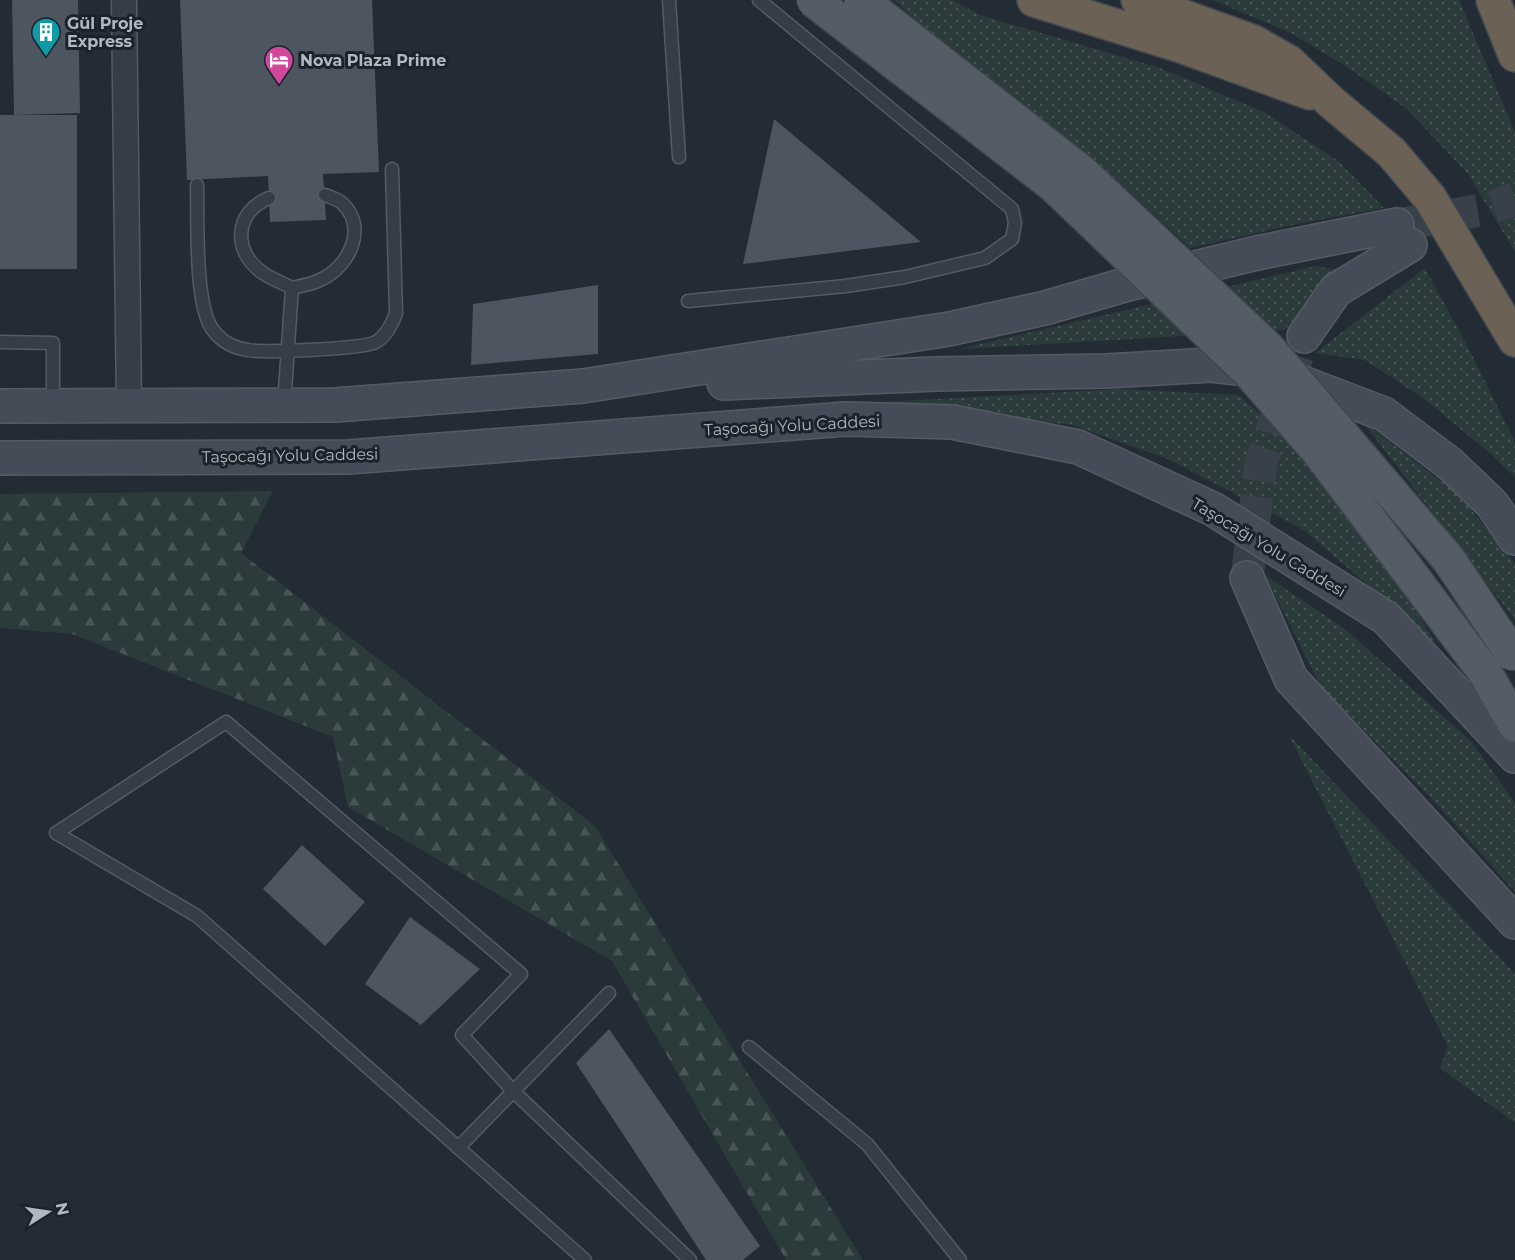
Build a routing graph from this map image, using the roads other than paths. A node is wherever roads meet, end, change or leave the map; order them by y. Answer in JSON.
{"nodes":[{"id":1,"x":124,"y":0,"type":"edge"},
{"id":2,"x":669,"y":0,"type":"edge"},
{"id":3,"x":759,"y":0,"type":"edge"},
{"id":4,"x":813,"y":0,"type":"edge"},
{"id":5,"x":861,"y":0,"type":"edge"},
{"id":6,"x":1034,"y":0,"type":"edge"},
{"id":7,"x":1138,"y":0,"type":"edge"},
{"id":8,"x":1493,"y":0,"type":"edge"},
{"id":9,"x":1515,"y":55,"type":"edge"},
{"id":10,"x":1331,"y":102,"type":"junction"},
{"id":11,"x":679,"y":157,"type":"dead end"},
{"id":12,"x":392,"y":169,"type":"dead end"},
{"id":13,"x":197,"y":185,"type":"dead end"},
{"id":14,"x":325,"y":195,"type":"dead end"},
{"id":15,"x":269,"y":198,"type":"dead end"},
{"id":16,"x":292,"y":288,"type":"junction"},
{"id":17,"x":688,"y":301,"type":"dead end"},
{"id":18,"x":1304,"y":336,"type":"tunnel mouth"},
{"id":19,"x":1515,"y":340,"type":"edge"},
{"id":20,"x":0,"y":342,"type":"edge"},
{"id":21,"x":288,"y":349,"type":"junction"},
{"id":22,"x":583,"y":386,"type":"junction"},
{"id":23,"x":0,"y":405,"type":"edge"},
{"id":24,"x":53,"y":406,"type":"junction"},
{"id":25,"x":284,"y":406,"type":"junction"},
{"id":26,"x":129,"y":407,"type":"junction"},
{"id":27,"x":0,"y":458,"type":"edge"},
{"id":28,"x":158,"y":458,"type":"junction"},
{"id":29,"x":1515,"y":538,"type":"edge"},
{"id":30,"x":1247,"y":578,"type":"tunnel mouth"},
{"id":31,"x":1514,"y":656,"type":"edge"},
{"id":32,"x":1515,"y":725,"type":"edge"},
{"id":33,"x":1515,"y":756,"type":"edge"},
{"id":34,"x":1515,"y":922,"type":"edge"},
{"id":35,"x":609,"y":993,"type":"dead end"},
{"id":36,"x":750,"y":1047,"type":"dead end"},
{"id":37,"x":513,"y":1091,"type":"junction"},
{"id":38,"x":458,"y":1148,"type":"junction"},
{"id":39,"x":585,"y":1260,"type":"edge"},
{"id":40,"x":690,"y":1260,"type":"edge"},
{"id":41,"x":960,"y":1260,"type":"edge"}],
"edges":[{"from":1,"to":26,"type":"street"},
{"from":2,"to":11,"type":"lane"},
{"from":3,"to":17,"type":"lane"},
{"from":4,"to":32,"type":"main road","bridge":true},
{"from":5,"to":31,"type":"main road","bridge":true},
{"from":6,"to":10,"type":"highway"},
{"from":7,"to":10,"type":"highway"},
{"from":8,"to":9,"type":"highway"},
{"from":10,"to":19,"type":"highway"},
{"from":12,"to":21,"type":"lane"},
{"from":13,"to":21,"type":"lane"},
{"from":14,"to":16,"type":"lane"},
{"from":15,"to":16,"type":"lane"},
{"from":16,"to":21,"type":"lane"},
{"from":18,"to":22,"type":"main road"},
{"from":20,"to":24,"type":"lane"},
{"from":21,"to":25,"type":"lane"},
{"from":22,"to":25,"type":"main road"},
{"from":22,"to":29,"type":"main road"},
{"from":23,"to":24,"type":"main road"},
{"from":24,"to":26,"type":"main road"},
{"from":25,"to":26,"type":"main road"},
{"from":26,"to":28,"type":"main road"},
{"from":27,"to":28,"type":"main road","name":"Taşocağı Yolu Caddesi"},
{"from":28,"to":33,"type":"main road","name":"Taşocağı Yolu Caddesi"},
{"from":30,"to":34,"type":"main road"},
{"from":35,"to":37,"type":"lane"},
{"from":36,"to":41,"type":"lane"},
{"from":37,"to":38,"type":"lane"},
{"from":37,"to":38,"type":"lane"},
{"from":37,"to":40,"type":"lane"},
{"from":38,"to":39,"type":"lane"}]}
